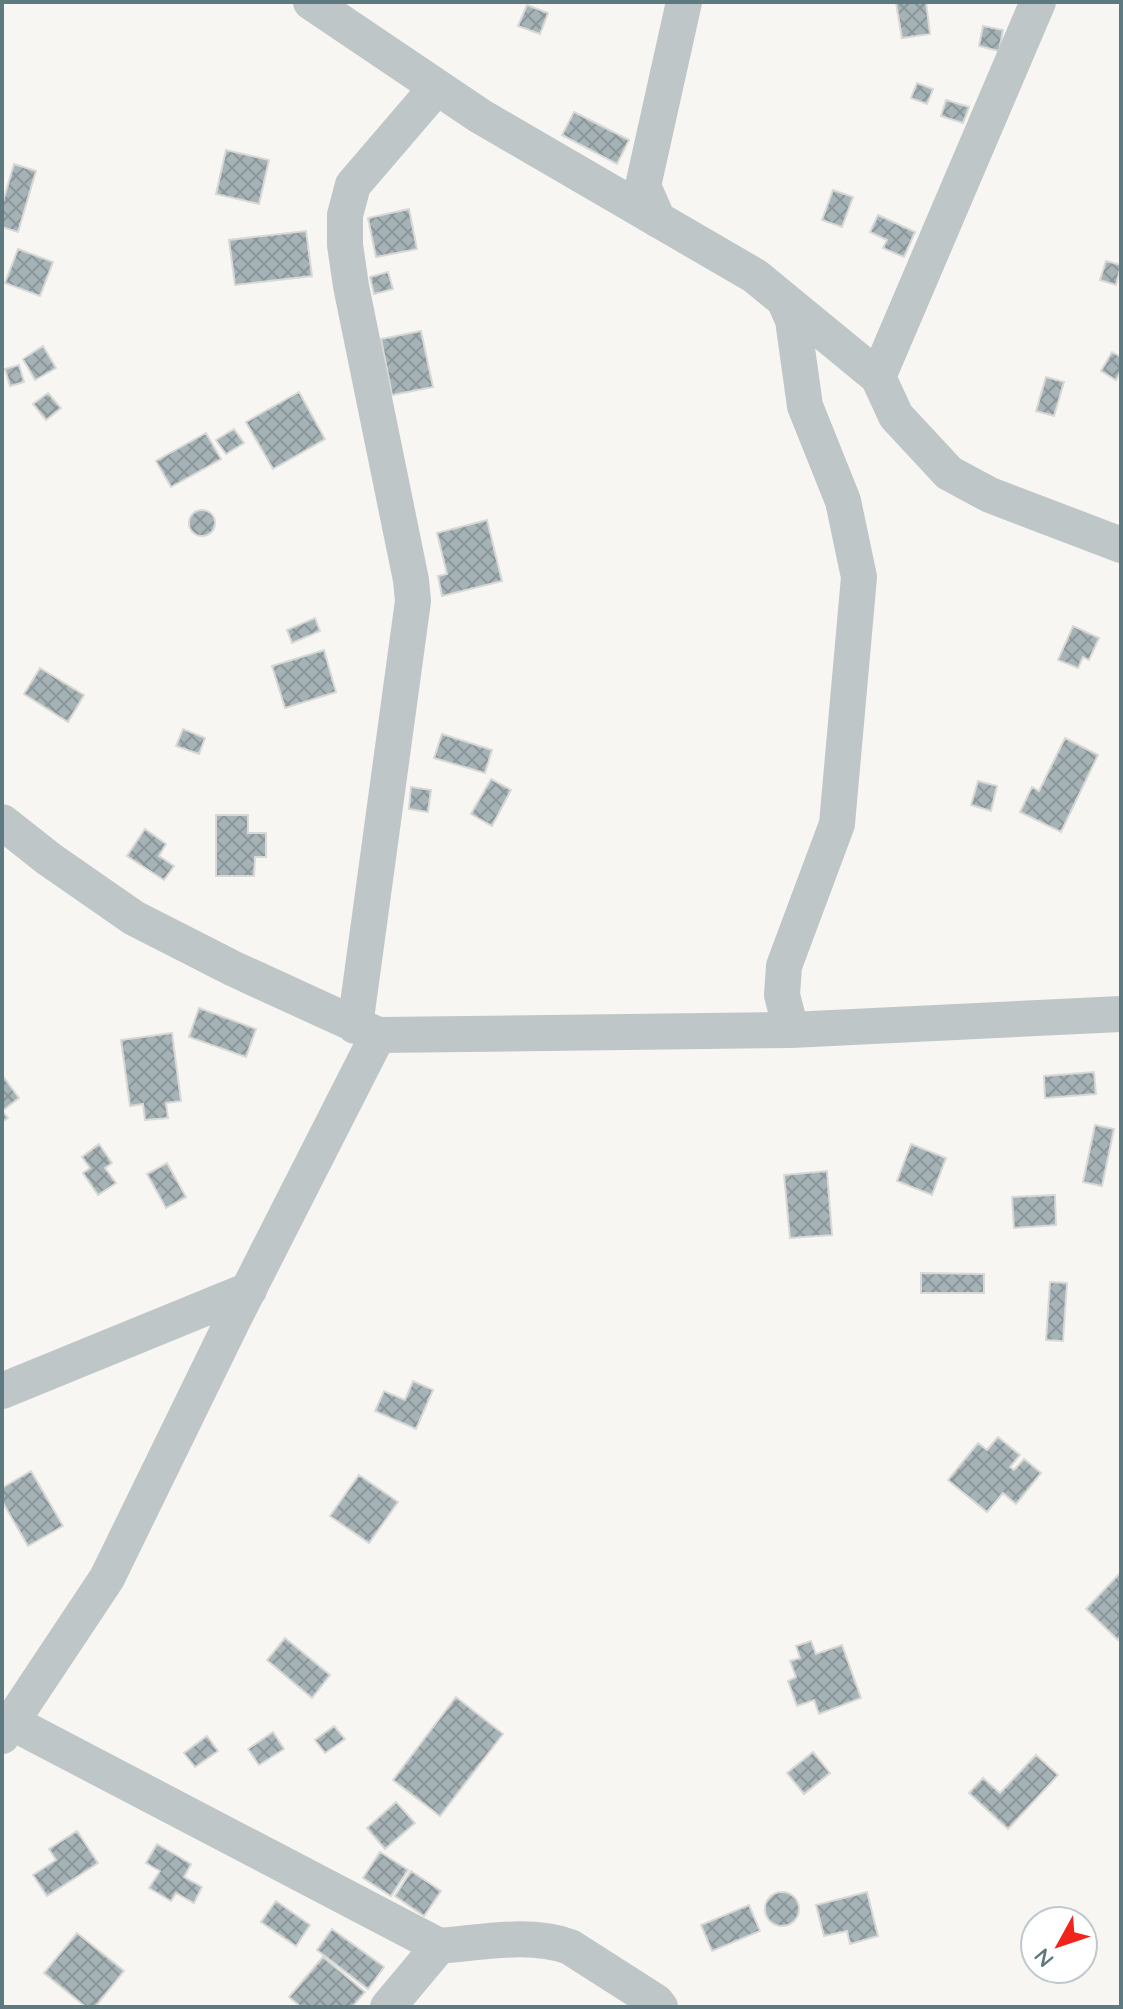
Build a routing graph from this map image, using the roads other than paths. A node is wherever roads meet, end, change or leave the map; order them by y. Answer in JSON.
{"nodes":[{"id":1,"x":311,"y":2,"type":"edge"},
{"id":2,"x":684,"y":2,"type":"edge"},
{"id":3,"x":1038,"y":2,"type":"edge"},
{"id":4,"x":437,"y":87,"type":"junction"},
{"id":5,"x":658,"y":220,"type":"junction"},
{"id":6,"x":785,"y":302,"type":"junction"},
{"id":7,"x":878,"y":377,"type":"junction"},
{"id":8,"x":1121,"y":545,"type":"edge"},
{"id":9,"x":2,"y":822,"type":"edge"},
{"id":10,"x":1121,"y":1014,"type":"edge"},
{"id":11,"x":367,"y":1030,"type":"junction"},
{"id":12,"x":791,"y":1030,"type":"junction"},
{"id":13,"x":249,"y":1290,"type":"junction"},
{"id":14,"x":2,"y":1391,"type":"edge"},
{"id":15,"x":7,"y":1729,"type":"edge"},
{"id":16,"x":439,"y":1946,"type":"junction"},
{"id":17,"x":388,"y":2007,"type":"edge"},
{"id":18,"x":660,"y":2007,"type":"edge"}],
"edges":[{"from":1,"to":4,"type":"street"},
{"from":2,"to":5,"type":"street"},
{"from":3,"to":7,"type":"street"},
{"from":4,"to":5,"type":"street"},
{"from":4,"to":11,"type":"street"},
{"from":5,"to":6,"type":"street"},
{"from":6,"to":7,"type":"street"},
{"from":6,"to":12,"type":"street"},
{"from":7,"to":8,"type":"street"},
{"from":9,"to":11,"type":"street"},
{"from":10,"to":12,"type":"street"},
{"from":11,"to":12,"type":"street"},
{"from":11,"to":13,"type":"street"},
{"from":13,"to":14,"type":"street"},
{"from":13,"to":15,"type":"street"},
{"from":15,"to":16,"type":"street"},
{"from":16,"to":17,"type":"street"},
{"from":16,"to":18,"type":"street"}]}
